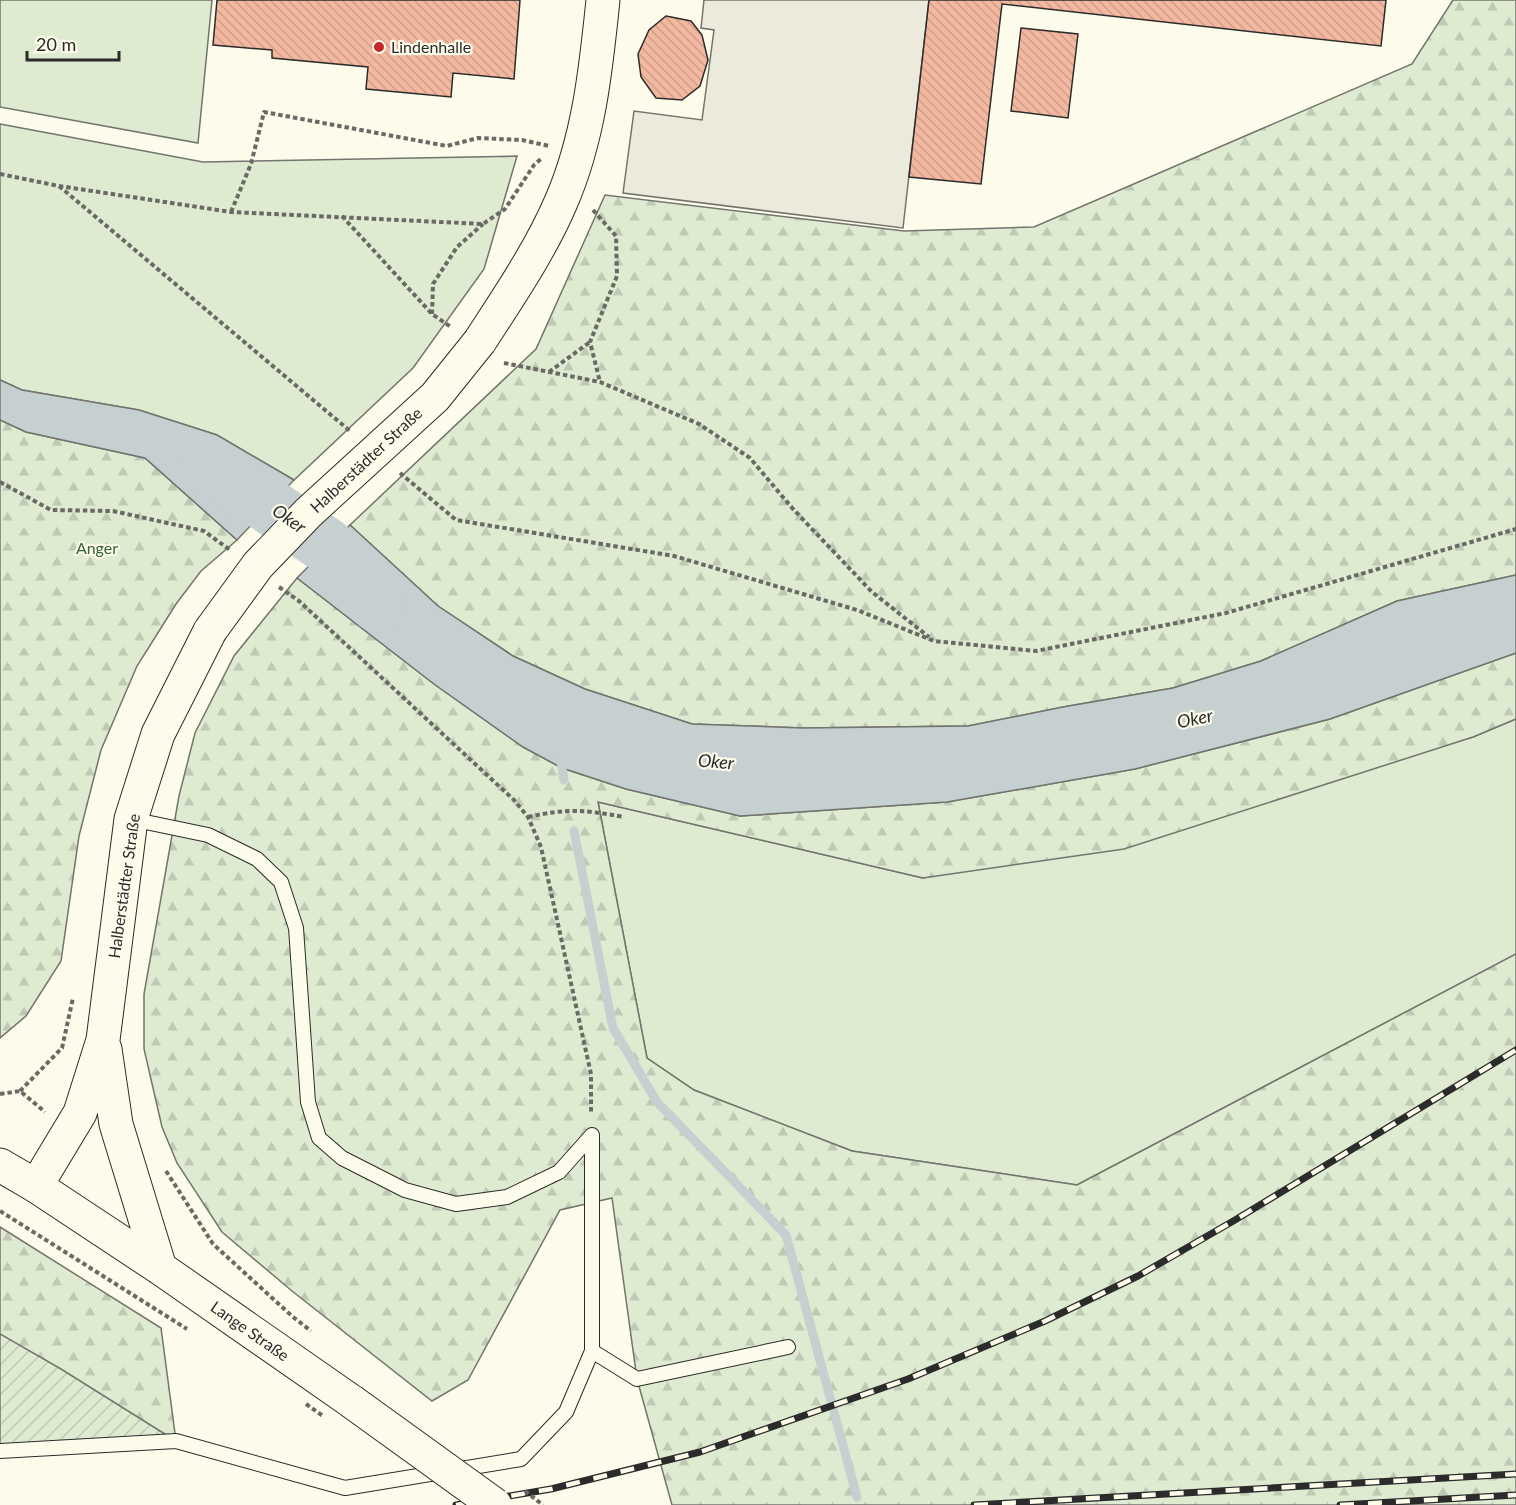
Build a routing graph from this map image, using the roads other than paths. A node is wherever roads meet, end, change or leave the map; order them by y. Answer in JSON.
{"nodes":[{"id":1,"x":603,"y":0,"type":"edge"},
{"id":2,"x":131,"y":819,"type":"junction"},
{"id":3,"x":103,"y":1040,"type":"junction"},
{"id":4,"x":0,"y":1165,"type":"edge"},
{"id":5,"x":36,"y":1186,"type":"junction"},
{"id":6,"x":160,"y":1268,"type":"junction"},
{"id":7,"x":788,"y":1347,"type":"dead end"},
{"id":8,"x":592,"y":1351,"type":"junction"},
{"id":9,"x":0,"y":1451,"type":"edge"},
{"id":10,"x":495,"y":1505,"type":"edge"}],
"edges":[{"from":1,"to":2,"type":"main road","name":"Halberstädter Straße","bridge":true},
{"from":2,"to":3,"type":"main road","name":"Halberstädter Straße"},
{"from":2,"to":8,"type":"lane"},
{"from":3,"to":5,"type":"main road","name":"Halberstädter Straße"},
{"from":3,"to":6,"type":"main road"},
{"from":4,"to":5,"type":"main road","name":"Lange Straße"},
{"from":5,"to":6,"type":"main road","name":"Lange Straße"},
{"from":6,"to":10,"type":"main road","name":"Lange Straße","bridge":true},
{"from":7,"to":8,"type":"lane"},
{"from":8,"to":9,"type":"lane"}]}
